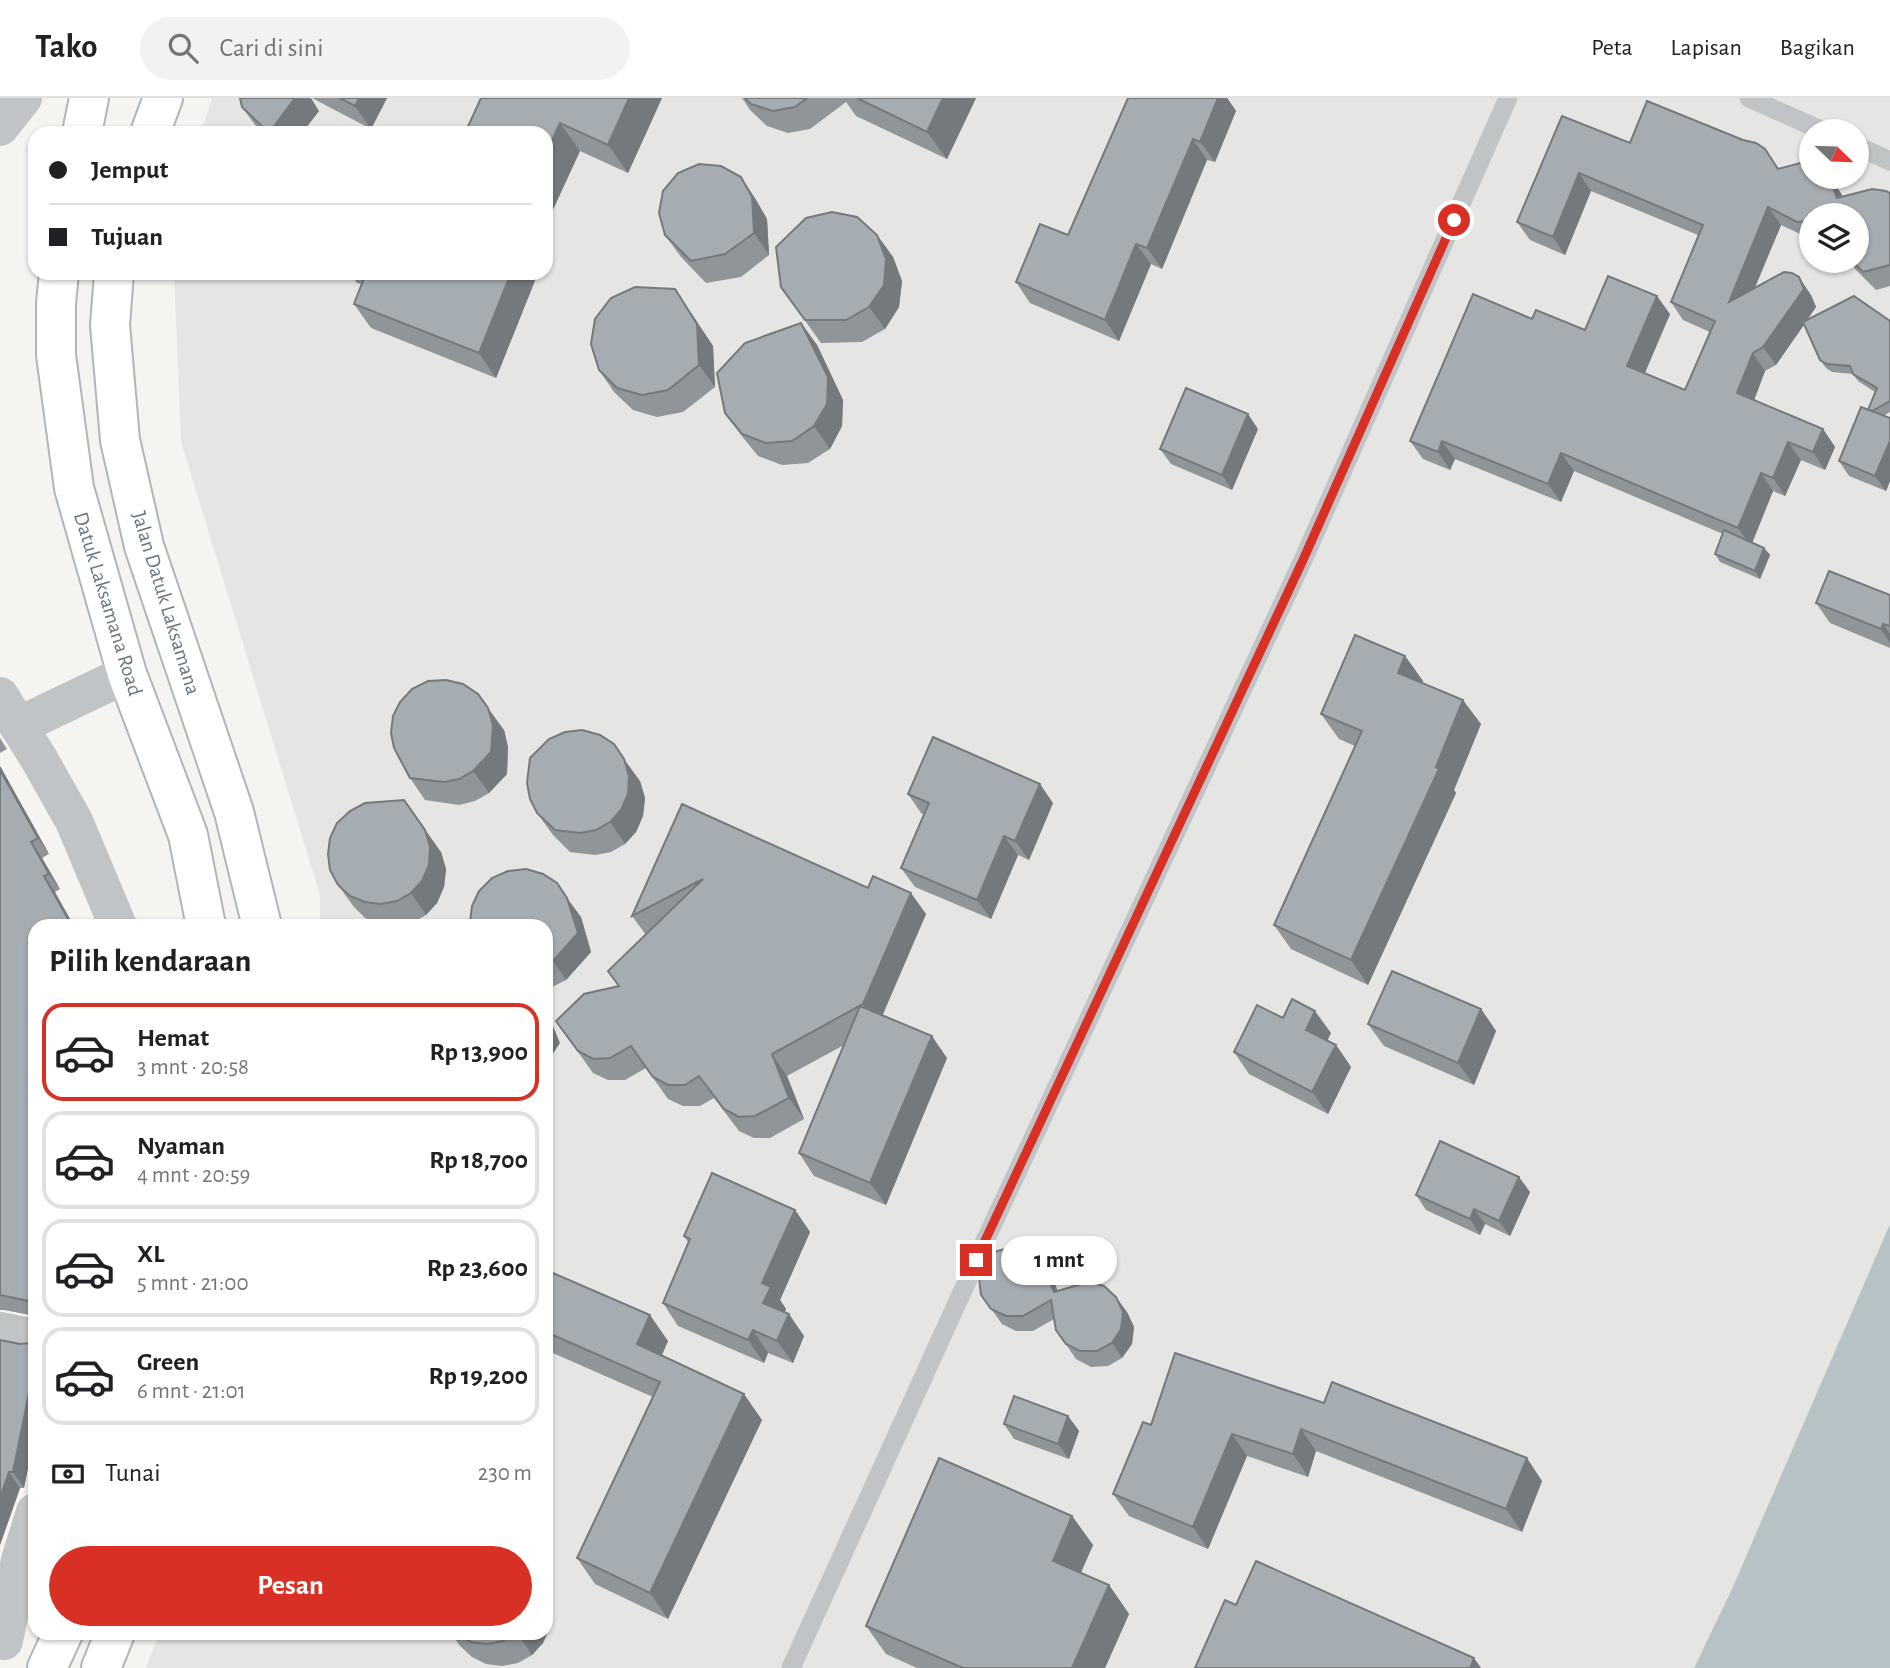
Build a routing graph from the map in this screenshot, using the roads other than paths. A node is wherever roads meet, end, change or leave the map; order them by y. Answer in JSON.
{"nodes":[{"id":1,"x":23,"y":98,"type":"edge"},
{"id":2,"x":89,"y":98,"type":"edge"},
{"id":3,"x":163,"y":98,"type":"edge"},
{"id":4,"x":1508,"y":98,"type":"edge"},
{"id":5,"x":1748,"y":98,"type":"edge"},
{"id":6,"x":1799,"y":120,"type":"edge"},
{"id":7,"x":83,"y":126,"type":"edge"},
{"id":8,"x":153,"y":126,"type":"edge"},
{"id":9,"x":0,"y":127,"type":"edge"},
{"id":10,"x":1869,"y":151,"type":"edge"},
{"id":11,"x":1890,"y":161,"type":"edge"},
{"id":12,"x":58,"y":280,"type":"edge"},
{"id":13,"x":113,"y":280,"type":"edge"},
{"id":14,"x":127,"y":674,"type":"junction"},
{"id":15,"x":9,"y":711,"type":"edge"},
{"id":16,"x":115,"y":919,"type":"edge"},
{"id":17,"x":205,"y":919,"type":"edge"},
{"id":18,"x":260,"y":919,"type":"edge"},
{"id":19,"x":976,"y":1260,"type":"dead end"},
{"id":20,"x":968,"y":1279,"type":"dead end"},
{"id":21,"x":0,"y":1331,"type":"edge"},
{"id":22,"x":28,"y":1337,"type":"edge"},
{"id":23,"x":28,"y":1534,"type":"edge"},
{"id":24,"x":113,"y":1640,"type":"edge"},
{"id":25,"x":2,"y":1641,"type":"edge"},
{"id":26,"x":55,"y":1651,"type":"edge"},
{"id":27,"x":101,"y":1668,"type":"edge"},
{"id":28,"x":791,"y":1668,"type":"edge"}],
"edges":[{"from":1,"to":9,"type":"street"},
{"from":2,"to":7,"type":"highway"},
{"from":3,"to":8,"type":"highway"},
{"from":4,"to":19,"type":"lane"},
{"from":5,"to":6,"type":"lane"},
{"from":10,"to":11,"type":"lane"},
{"from":12,"to":14,"type":"highway","name":"Datuk Laksamana Road"},
{"from":13,"to":18,"type":"highway","name":"Jalan Datuk Laksamana"},
{"from":14,"to":15,"type":"street"},
{"from":14,"to":17,"type":"highway","name":"Datuk Laksamana Road"},
{"from":15,"to":16,"type":"street"},
{"from":20,"to":28,"type":"lane"},
{"from":21,"to":22,"type":"street"},
{"from":23,"to":25,"type":"street"},
{"from":24,"to":27,"type":"highway"},
{"from":25,"to":26,"type":"street"}]}
